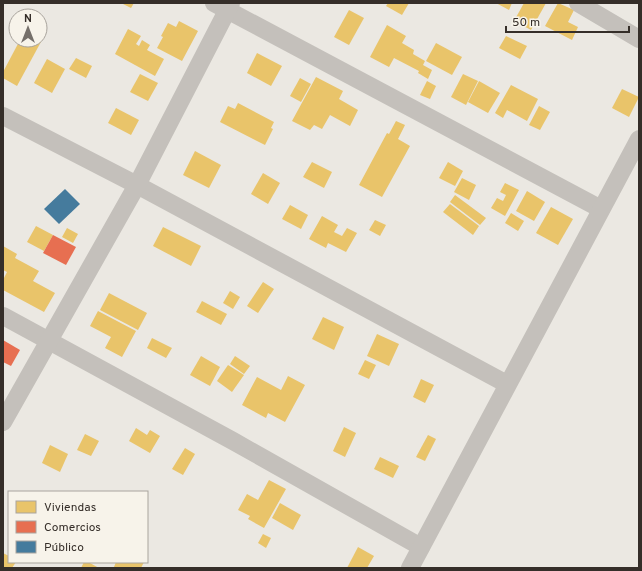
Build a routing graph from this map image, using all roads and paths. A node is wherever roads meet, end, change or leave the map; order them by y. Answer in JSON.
{"nodes":[{"id":1,"x":578,"y":3,"type":"edge"},
{"id":2,"x":224,"y":5,"type":"edge"},
{"id":3,"x":639,"y":39,"type":"edge"},
{"id":4,"x":3,"y":116,"type":"edge"},
{"id":5,"x":639,"y":139,"type":"edge"},
{"id":6,"x":137,"y":185,"type":"junction"},
{"id":7,"x":601,"y":209,"type":"junction"},
{"id":8,"x":3,"y":316,"type":"edge"},
{"id":9,"x":49,"y":341,"type":"junction"},
{"id":10,"x":507,"y":384,"type":"junction"},
{"id":11,"x":3,"y":422,"type":"edge"},
{"id":12,"x":421,"y":547,"type":"junction"},
{"id":13,"x":410,"y":568,"type":"edge"}],
"edges":[{"from":1,"to":3,"type":"street"},
{"from":2,"to":6,"type":"street"},
{"from":2,"to":7,"type":"street"},
{"from":4,"to":6,"type":"street"},
{"from":5,"to":7,"type":"street"},
{"from":6,"to":9,"type":"street"},
{"from":6,"to":10,"type":"street"},
{"from":7,"to":10,"type":"street"},
{"from":8,"to":9,"type":"street"},
{"from":9,"to":11,"type":"street"},
{"from":9,"to":12,"type":"street"},
{"from":10,"to":12,"type":"street"},
{"from":12,"to":13,"type":"street"}]}
